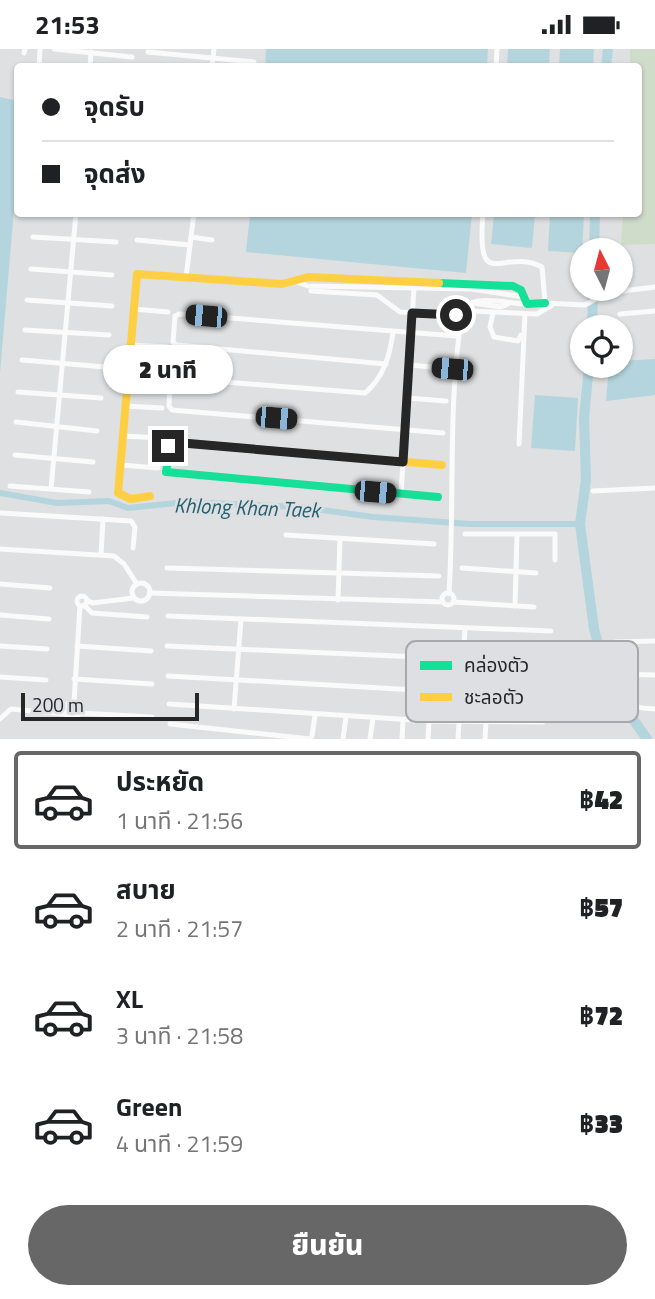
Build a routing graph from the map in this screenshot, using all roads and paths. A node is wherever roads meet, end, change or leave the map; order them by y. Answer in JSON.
{"nodes":[{"id":1,"x":54,"y":49,"type":"edge"},
{"id":2,"x":214,"y":49,"type":"edge"},
{"id":3,"x":91,"y":51,"type":"edge"},
{"id":4,"x":148,"y":51,"type":"dead end"},
{"id":5,"x":132,"y":57,"type":"dead end"},
{"id":6,"x":213,"y":58,"type":"junction"},
{"id":7,"x":254,"y":62,"type":"dead end"},
{"id":8,"x":212,"y":63,"type":"edge"},
{"id":9,"x":76,"y":217,"type":"edge"},
{"id":10,"x":194,"y":217,"type":"edge"},
{"id":11,"x":483,"y":217,"type":"edge"},
{"id":12,"x":33,"y":237,"type":"dead end"},
{"id":13,"x":191,"y":237,"type":"junction"},
{"id":14,"x":74,"y":239,"type":"junction"},
{"id":15,"x":137,"y":240,"type":"dead end"},
{"id":16,"x":212,"y":240,"type":"dead end"},
{"id":17,"x":116,"y":242,"type":"dead end"},
{"id":18,"x":190,"y":245,"type":"junction"},
{"id":19,"x":31,"y":269,"type":"dead end"},
{"id":20,"x":71,"y":272,"type":"junction"},
{"id":21,"x":112,"y":275,"type":"dead end"},
{"id":22,"x":186,"y":277,"type":"junction"},
{"id":23,"x":414,"y":284,"type":"junction"},
{"id":24,"x":655,"y":287,"type":"edge"},
{"id":25,"x":311,"y":291,"type":"dead end"},
{"id":26,"x":27,"y":300,"type":"dead end"},
{"id":27,"x":526,"y":301,"type":"junction"},
{"id":28,"x":68,"y":303,"type":"junction"},
{"id":29,"x":473,"y":303,"type":"junction"},
{"id":30,"x":508,"y":304,"type":"junction"},
{"id":31,"x":548,"y":304,"type":"junction"},
{"id":32,"x":112,"y":306,"type":"dead end"},
{"id":33,"x":134,"y":309,"type":"junction"},
{"id":34,"x":472,"y":311,"type":"dead end"},
{"id":35,"x":498,"y":311,"type":"junction"},
{"id":36,"x":655,"y":311,"type":"edge"},
{"id":37,"x":168,"y":312,"type":"dead end"},
{"id":38,"x":412,"y":313,"type":"junction"},
{"id":39,"x":524,"y":314,"type":"junction"},
{"id":40,"x":620,"y":314,"type":"dead end"},
{"id":41,"x":456,"y":315,"type":"dead end"},
{"id":42,"x":25,"y":330,"type":"dead end"},
{"id":43,"x":65,"y":332,"type":"junction"},
{"id":44,"x":393,"y":332,"type":"junction"},
{"id":45,"x":412,"y":333,"type":"junction"},
{"id":46,"x":109,"y":335,"type":"dead end"},
{"id":47,"x":456,"y":336,"type":"dead end"},
{"id":48,"x":132,"y":345,"type":"junction"},
{"id":49,"x":167,"y":348,"type":"dead end"},
{"id":50,"x":22,"y":360,"type":"dead end"},
{"id":51,"x":63,"y":363,"type":"junction"},
{"id":52,"x":386,"y":364,"type":"junction"},
{"id":53,"x":410,"y":365,"type":"junction"},
{"id":54,"x":105,"y":367,"type":"dead end"},
{"id":55,"x":452,"y":369,"type":"dead end"},
{"id":56,"x":129,"y":376,"type":"junction"},
{"id":57,"x":164,"y":378,"type":"dead end"},
{"id":58,"x":19,"y":391,"type":"dead end"},
{"id":59,"x":60,"y":395,"type":"junction"},
{"id":60,"x":101,"y":398,"type":"dead end"},
{"id":61,"x":407,"y":398,"type":"junction"},
{"id":62,"x":446,"y":401,"type":"dead end"},
{"id":63,"x":126,"y":406,"type":"junction"},
{"id":64,"x":162,"y":408,"type":"dead end"},
{"id":65,"x":16,"y":422,"type":"dead end"},
{"id":66,"x":57,"y":426,"type":"junction"},
{"id":67,"x":405,"y":430,"type":"junction"},
{"id":68,"x":97,"y":431,"type":"dead end"},
{"id":69,"x":443,"y":433,"type":"dead end"},
{"id":70,"x":124,"y":436,"type":"junction"},
{"id":71,"x":161,"y":438,"type":"dead end"},
{"id":72,"x":519,"y":444,"type":"dead end"},
{"id":73,"x":15,"y":455,"type":"dead end"},
{"id":74,"x":54,"y":458,"type":"junction"},
{"id":75,"x":93,"y":461,"type":"dead end"},
{"id":76,"x":403,"y":462,"type":"junction"},
{"id":77,"x":121,"y":465,"type":"junction"},
{"id":78,"x":442,"y":465,"type":"dead end"},
{"id":79,"x":158,"y":468,"type":"dead end"},
{"id":80,"x":10,"y":485,"type":"dead end"},
{"id":81,"x":655,"y":488,"type":"edge"},
{"id":82,"x":51,"y":489,"type":"junction"},
{"id":83,"x":593,"y":491,"type":"dead end"},
{"id":84,"x":89,"y":492,"type":"dead end"},
{"id":85,"x":401,"y":494,"type":"junction"},
{"id":86,"x":150,"y":496,"type":"dead end"},
{"id":87,"x":438,"y":497,"type":"dead end"},
{"id":88,"x":1,"y":513,"type":"edge"},
{"id":89,"x":103,"y":519,"type":"junction"},
{"id":90,"x":465,"y":534,"type":"dead end"},
{"id":91,"x":517,"y":534,"type":"junction"},
{"id":92,"x":286,"y":535,"type":"dead end"},
{"id":93,"x":340,"y":539,"type":"junction"},
{"id":94,"x":434,"y":544,"type":"dead end"},
{"id":95,"x":133,"y":548,"type":"dead end"},
{"id":96,"x":0,"y":549,"type":"edge"},
{"id":97,"x":101,"y":555,"type":"junction"},
{"id":98,"x":555,"y":560,"type":"dead end"},
{"id":99,"x":167,"y":568,"type":"dead end"},
{"id":100,"x":462,"y":568,"type":"dead end"},
{"id":101,"x":516,"y":572,"type":"junction"},
{"id":102,"x":339,"y":573,"type":"junction"},
{"id":103,"x":536,"y":573,"type":"dead end"},
{"id":104,"x":439,"y":576,"type":"dead end"},
{"id":105,"x":137,"y":584,"type":"junction"},
{"id":106,"x":0,"y":585,"type":"edge"},
{"id":107,"x":50,"y":588,"type":"dead end"},
{"id":108,"x":149,"y":593,"type":"junction"},
{"id":109,"x":449,"y":593,"type":"junction"},
{"id":110,"x":134,"y":598,"type":"junction"},
{"id":111,"x":338,"y":600,"type":"junction"},
{"id":112,"x":443,"y":602,"type":"junction"},
{"id":113,"x":453,"y":602,"type":"junction"},
{"id":114,"x":84,"y":604,"type":"junction"},
{"id":115,"x":515,"y":606,"type":"junction"},
{"id":116,"x":534,"y":607,"type":"dead end"},
{"id":117,"x":0,"y":615,"type":"edge"},
{"id":118,"x":168,"y":616,"type":"dead end"},
{"id":119,"x":147,"y":617,"type":"dead end"},
{"id":120,"x":49,"y":619,"type":"dead end"},
{"id":121,"x":241,"y":619,"type":"junction"},
{"id":122,"x":465,"y":629,"type":"junction"},
{"id":123,"x":551,"y":631,"type":"dead end"},
{"id":124,"x":464,"y":641,"type":"edge"},
{"id":125,"x":0,"y":646,"type":"edge"},
{"id":126,"x":77,"y":646,"type":"junction"},
{"id":127,"x":167,"y":646,"type":"dead end"},
{"id":128,"x":47,"y":649,"type":"dead end"},
{"id":129,"x":239,"y":650,"type":"junction"},
{"id":130,"x":151,"y":651,"type":"dead end"},
{"id":131,"x":406,"y":656,"type":"edge"},
{"id":132,"x":168,"y":676,"type":"dead end"},
{"id":133,"x":0,"y":677,"type":"edge"},
{"id":134,"x":74,"y":679,"type":"junction"},
{"id":135,"x":46,"y":680,"type":"dead end"},
{"id":136,"x":236,"y":680,"type":"junction"},
{"id":137,"x":152,"y":684,"type":"dead end"},
{"id":138,"x":406,"y":689,"type":"edge"},
{"id":139,"x":74,"y":702,"type":"junction"},
{"id":140,"x":169,"y":704,"type":"dead end"},
{"id":141,"x":234,"y":709,"type":"junction"},
{"id":142,"x":79,"y":713,"type":"junction"},
{"id":143,"x":65,"y":714,"type":"junction"},
{"id":144,"x":315,"y":715,"type":"junction"},
{"id":145,"x":152,"y":717,"type":"dead end"},
{"id":146,"x":346,"y":717,"type":"junction"},
{"id":147,"x":373,"y":718,"type":"junction"},
{"id":148,"x":0,"y":719,"type":"edge"},
{"id":149,"x":403,"y":720,"type":"joint"},
{"id":150,"x":429,"y":722,"type":"edge"},
{"id":151,"x":170,"y":724,"type":"dead end"},
{"id":152,"x":311,"y":737,"type":"edge"},
{"id":153,"x":343,"y":739,"type":"edge"},
{"id":154,"x":370,"y":739,"type":"edge"},
{"id":155,"x":401,"y":739,"type":"edge"},
{"id":156,"x":428,"y":739,"type":"edge"}],
"edges":[{"from":1,"to":3,"type":"street"},
{"from":2,"to":6,"type":"street"},
{"from":3,"to":5,"type":"street"},
{"from":4,"to":6,"type":"street"},
{"from":6,"to":7,"type":"street"},
{"from":6,"to":8,"type":"street"},
{"from":9,"to":14,"type":"street"},
{"from":10,"to":13,"type":"street"},
{"from":11,"to":31,"type":"street"},
{"from":12,"to":14,"type":"street"},
{"from":13,"to":16,"type":"street"},
{"from":13,"to":18,"type":"street"},
{"from":14,"to":17,"type":"street"},
{"from":14,"to":20,"type":"street"},
{"from":15,"to":18,"type":"street"},
{"from":18,"to":22,"type":"street"},
{"from":19,"to":20,"type":"street"},
{"from":20,"to":21,"type":"street"},
{"from":20,"to":28,"type":"street"},
{"from":22,"to":23,"type":"street"},
{"from":22,"to":33,"type":"street"},
{"from":23,"to":27,"type":"street"},
{"from":23,"to":38,"type":"street"},
{"from":24,"to":31,"type":"street"},
{"from":25,"to":38,"type":"street"},
{"from":26,"to":28,"type":"street"},
{"from":27,"to":30,"type":"street"},
{"from":27,"to":31,"type":"street"},
{"from":28,"to":32,"type":"street"},
{"from":28,"to":43,"type":"street"},
{"from":29,"to":30,"type":"street"},
{"from":29,"to":35,"type":"street"},
{"from":29,"to":109,"type":"street"},
{"from":30,"to":35,"type":"street"},
{"from":31,"to":39,"type":"street"},
{"from":33,"to":37,"type":"street"},
{"from":33,"to":48,"type":"street"},
{"from":34,"to":35,"type":"street"},
{"from":35,"to":39,"type":"street"},
{"from":35,"to":39,"type":"street"},
{"from":36,"to":40,"type":"street"},
{"from":38,"to":41,"type":"street"},
{"from":38,"to":45,"type":"street"},
{"from":39,"to":72,"type":"street"},
{"from":42,"to":43,"type":"street"},
{"from":43,"to":46,"type":"street"},
{"from":43,"to":51,"type":"street"},
{"from":44,"to":45,"type":"street"},
{"from":44,"to":52,"type":"street"},
{"from":44,"to":52,"type":"street"},
{"from":45,"to":47,"type":"street"},
{"from":45,"to":53,"type":"street"},
{"from":48,"to":49,"type":"street"},
{"from":48,"to":56,"type":"street"},
{"from":50,"to":51,"type":"street"},
{"from":51,"to":54,"type":"street"},
{"from":51,"to":59,"type":"street"},
{"from":52,"to":67,"type":"street"},
{"from":53,"to":55,"type":"street"},
{"from":53,"to":61,"type":"street"},
{"from":56,"to":57,"type":"street"},
{"from":56,"to":63,"type":"street"},
{"from":58,"to":59,"type":"street"},
{"from":59,"to":60,"type":"street"},
{"from":59,"to":66,"type":"street"},
{"from":61,"to":62,"type":"street"},
{"from":61,"to":67,"type":"street"},
{"from":63,"to":64,"type":"street"},
{"from":63,"to":70,"type":"street"},
{"from":65,"to":66,"type":"street"},
{"from":66,"to":68,"type":"street"},
{"from":66,"to":74,"type":"street"},
{"from":67,"to":69,"type":"street"},
{"from":67,"to":76,"type":"street"},
{"from":70,"to":71,"type":"street"},
{"from":70,"to":77,"type":"street"},
{"from":73,"to":74,"type":"street"},
{"from":74,"to":75,"type":"street"},
{"from":74,"to":82,"type":"street"},
{"from":76,"to":78,"type":"street"},
{"from":76,"to":85,"type":"street"},
{"from":76,"to":85,"type":"street"},
{"from":77,"to":79,"type":"street"},
{"from":77,"to":86,"type":"street"},
{"from":80,"to":82,"type":"street"},
{"from":81,"to":83,"type":"street"},
{"from":82,"to":84,"type":"street"},
{"from":85,"to":87,"type":"street"},
{"from":88,"to":89,"type":"street"},
{"from":89,"to":95,"type":"street"},
{"from":89,"to":97,"type":"street"},
{"from":90,"to":91,"type":"street"},
{"from":91,"to":98,"type":"street"},
{"from":91,"to":101,"type":"street"},
{"from":92,"to":93,"type":"street"},
{"from":93,"to":94,"type":"street"},
{"from":93,"to":102,"type":"street"},
{"from":96,"to":97,"type":"street"},
{"from":97,"to":105,"type":"street"},
{"from":99,"to":102,"type":"street"},
{"from":100,"to":101,"type":"street"},
{"from":101,"to":103,"type":"street"},
{"from":101,"to":115,"type":"street"},
{"from":102,"to":104,"type":"street"},
{"from":102,"to":111,"type":"street"},
{"from":105,"to":108,"type":"street"},
{"from":105,"to":110,"type":"street"},
{"from":106,"to":107,"type":"street"},
{"from":108,"to":110,"type":"street"},
{"from":108,"to":111,"type":"street"},
{"from":109,"to":112,"type":"street"},
{"from":109,"to":113,"type":"street"},
{"from":110,"to":114,"type":"street"},
{"from":111,"to":112,"type":"street"},
{"from":112,"to":113,"type":"street"},
{"from":113,"to":115,"type":"street"},
{"from":114,"to":119,"type":"street"},
{"from":114,"to":126,"type":"street"},
{"from":115,"to":116,"type":"street"},
{"from":117,"to":120,"type":"street"},
{"from":118,"to":121,"type":"street"},
{"from":121,"to":122,"type":"street"},
{"from":121,"to":129,"type":"street"},
{"from":122,"to":123,"type":"street"},
{"from":122,"to":124,"type":"street"},
{"from":125,"to":128,"type":"street"},
{"from":126,"to":130,"type":"street"},
{"from":126,"to":134,"type":"street"},
{"from":127,"to":129,"type":"street"},
{"from":129,"to":131,"type":"street"},
{"from":129,"to":136,"type":"street"},
{"from":132,"to":136,"type":"street"},
{"from":133,"to":135,"type":"street"},
{"from":134,"to":137,"type":"street"},
{"from":134,"to":139,"type":"street"},
{"from":136,"to":138,"type":"street"},
{"from":136,"to":141,"type":"street"},
{"from":139,"to":142,"type":"street"},
{"from":139,"to":143,"type":"street"},
{"from":140,"to":141,"type":"street"},
{"from":141,"to":144,"type":"street"},
{"from":142,"to":143,"type":"street"},
{"from":142,"to":145,"type":"street"},
{"from":143,"to":148,"type":"street"},
{"from":144,"to":146,"type":"street"},
{"from":144,"to":152,"type":"street"},
{"from":146,"to":147,"type":"street"},
{"from":146,"to":153,"type":"street"},
{"from":147,"to":149,"type":"street"},
{"from":147,"to":154,"type":"street"},
{"from":149,"to":155,"type":"street"},
{"from":150,"to":156,"type":"street"},
{"from":151,"to":152,"type":"street"}]}
